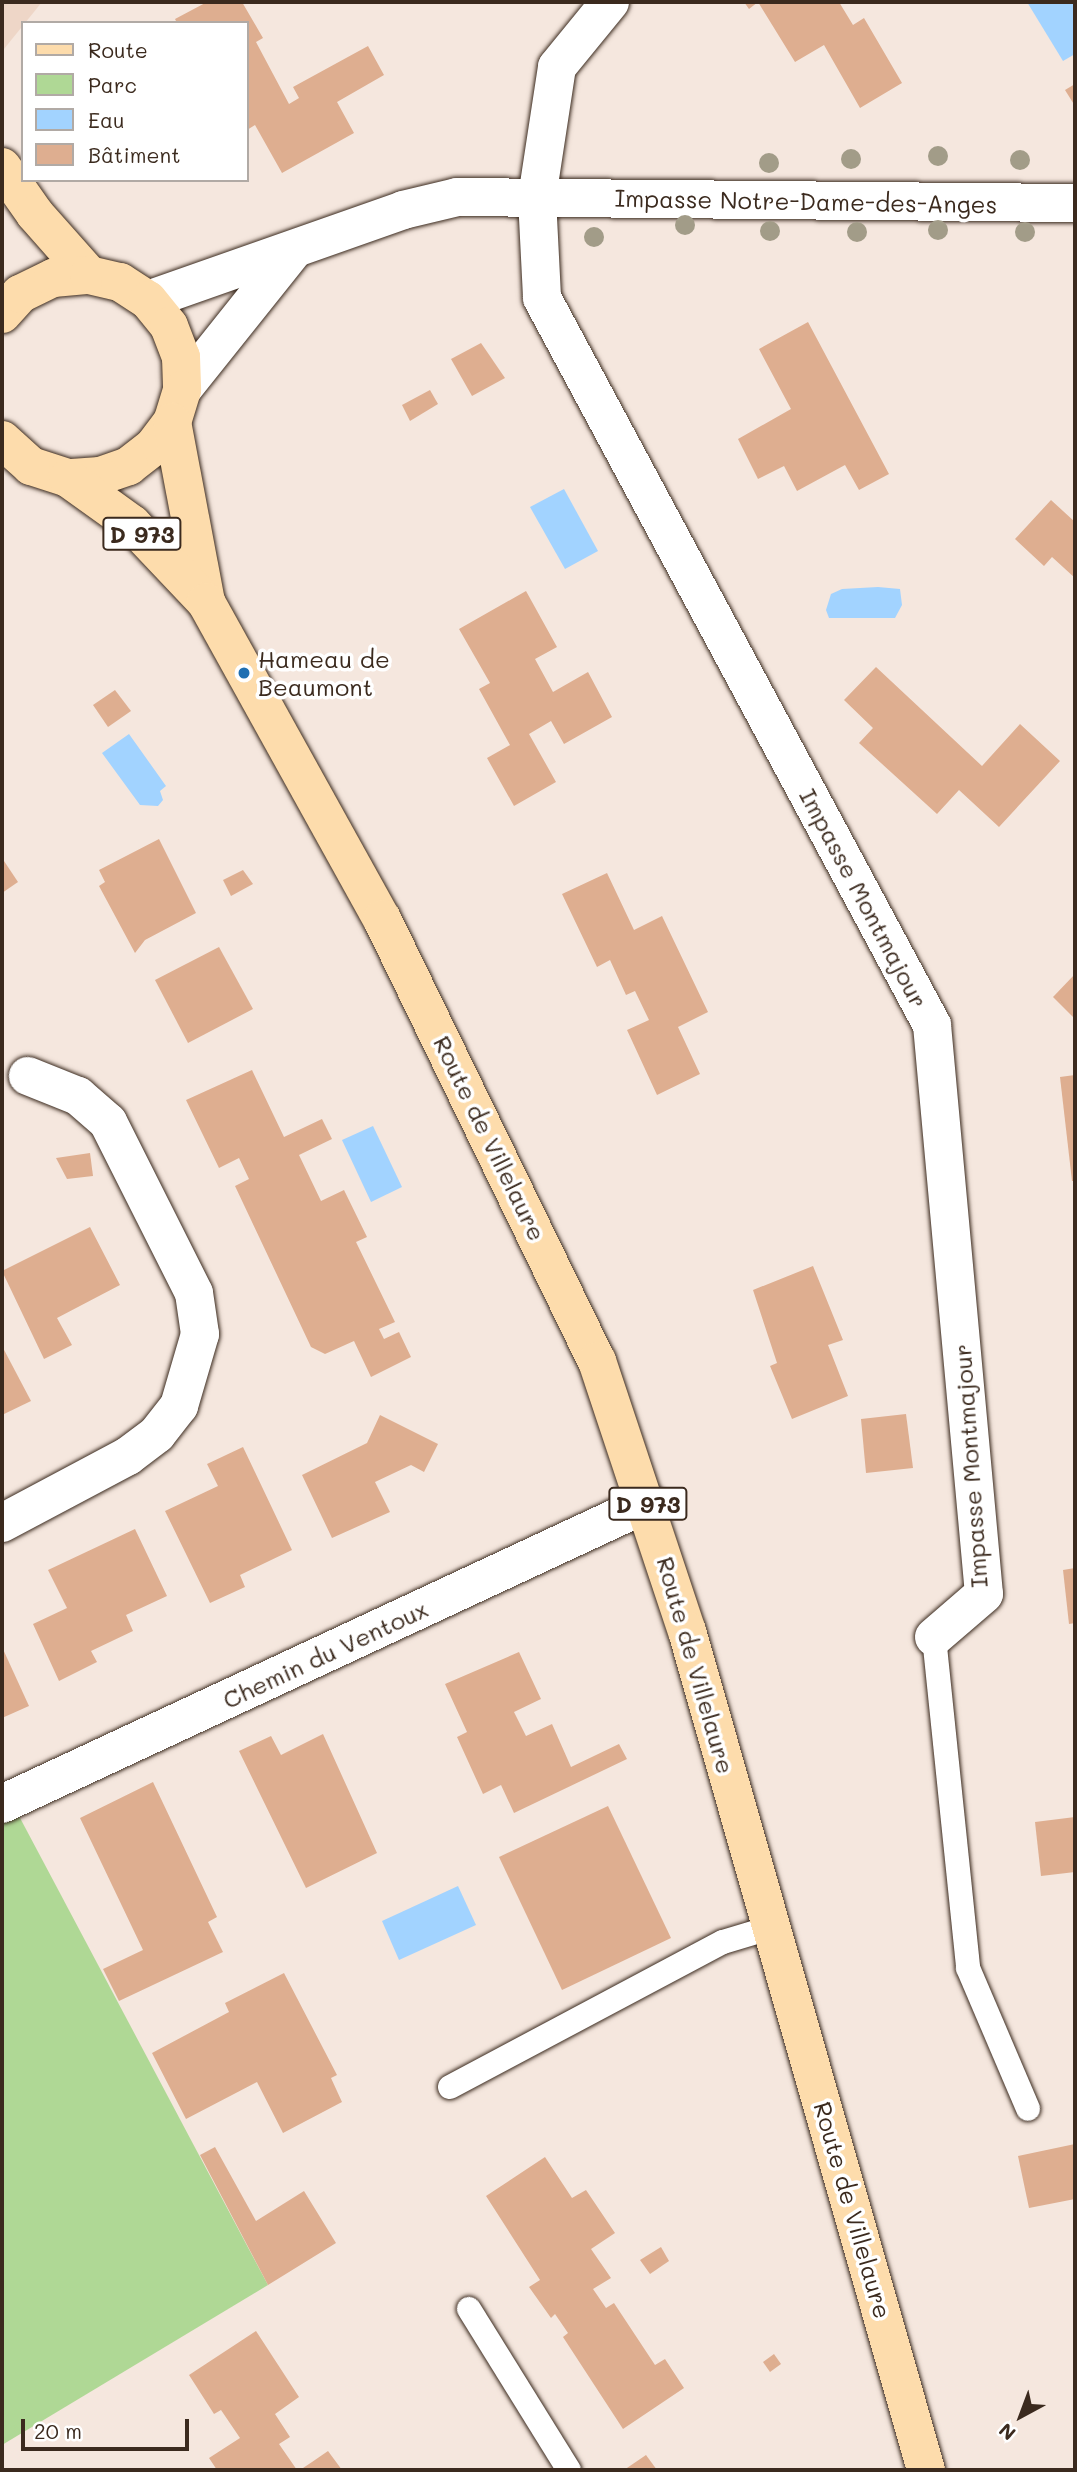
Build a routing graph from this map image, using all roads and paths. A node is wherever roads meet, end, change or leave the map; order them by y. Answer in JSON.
{"nodes":[{"id":1,"x":610,"y":2,"type":"edge"},
{"id":2,"x":2,"y":167,"type":"edge"},
{"id":3,"x":537,"y":198,"type":"junction"},
{"id":4,"x":1075,"y":203,"type":"edge"},
{"id":5,"x":293,"y":251,"type":"junction"},
{"id":6,"x":89,"y":275,"type":"junction"},
{"id":7,"x":148,"y":300,"type":"junction"},
{"id":8,"x":2,"y":314,"type":"edge"},
{"id":9,"x":177,"y":406,"type":"junction"},
{"id":10,"x":2,"y":440,"type":"edge"},
{"id":11,"x":17,"y":466,"type":"edge"},
{"id":12,"x":68,"y":478,"type":"junction"},
{"id":13,"x":206,"y":603,"type":"junction"},
{"id":14,"x":28,"y":1076,"type":"dead end"},
{"id":15,"x":648,"y":1503,"type":"junction"},
{"id":16,"x":2,"y":1523,"type":"edge"},
{"id":17,"x":934,"y":1637,"type":"joint"},
{"id":18,"x":2,"y":1804,"type":"edge"},
{"id":19,"x":773,"y":1927,"type":"junction"},
{"id":20,"x":450,"y":2087,"type":"dead end"},
{"id":21,"x":1028,"y":2109,"type":"dead end"},
{"id":22,"x":469,"y":2309,"type":"dead end"},
{"id":23,"x":569,"y":2470,"type":"edge"},
{"id":24,"x":926,"y":2470,"type":"edge"}],
"edges":[{"from":1,"to":3,"type":"street"},
{"from":2,"to":6,"type":"main road"},
{"from":3,"to":4,"type":"street","name":"Impasse Notre-Dame-des-Anges"},
{"from":3,"to":5,"type":"street","name":"Impasse Notre-Dame-des-Anges"},
{"from":3,"to":17,"type":"street","name":"Impasse Montmajour"},
{"from":5,"to":7,"type":"street","name":"Impasse Notre-Dame-des-Anges"},
{"from":5,"to":9,"type":"street"},
{"from":6,"to":7,"type":"main road"},
{"from":6,"to":8,"type":"main road"},
{"from":7,"to":9,"type":"main road","name":"Route de Villelaure"},
{"from":9,"to":12,"type":"main road"},
{"from":9,"to":13,"type":"main road","name":"Route de Villelaure","number":"D 973"},
{"from":10,"to":11,"type":"main road"},
{"from":11,"to":12,"type":"main road"},
{"from":12,"to":13,"type":"main road","name":"Route de Villelaure","number":"D 973"},
{"from":13,"to":15,"type":"main road","name":"Route de Villelaure","number":"D 973"},
{"from":14,"to":16,"type":"street"},
{"from":15,"to":18,"type":"street","name":"Chemin du Ventoux"},
{"from":15,"to":19,"type":"main road","name":"Route de Villelaure","number":"D 973"},
{"from":17,"to":21,"type":"lane"},
{"from":19,"to":20,"type":"lane"},
{"from":19,"to":24,"type":"main road","name":"Route de Villelaure","number":"D 973"},
{"from":22,"to":23,"type":"lane"}]}
